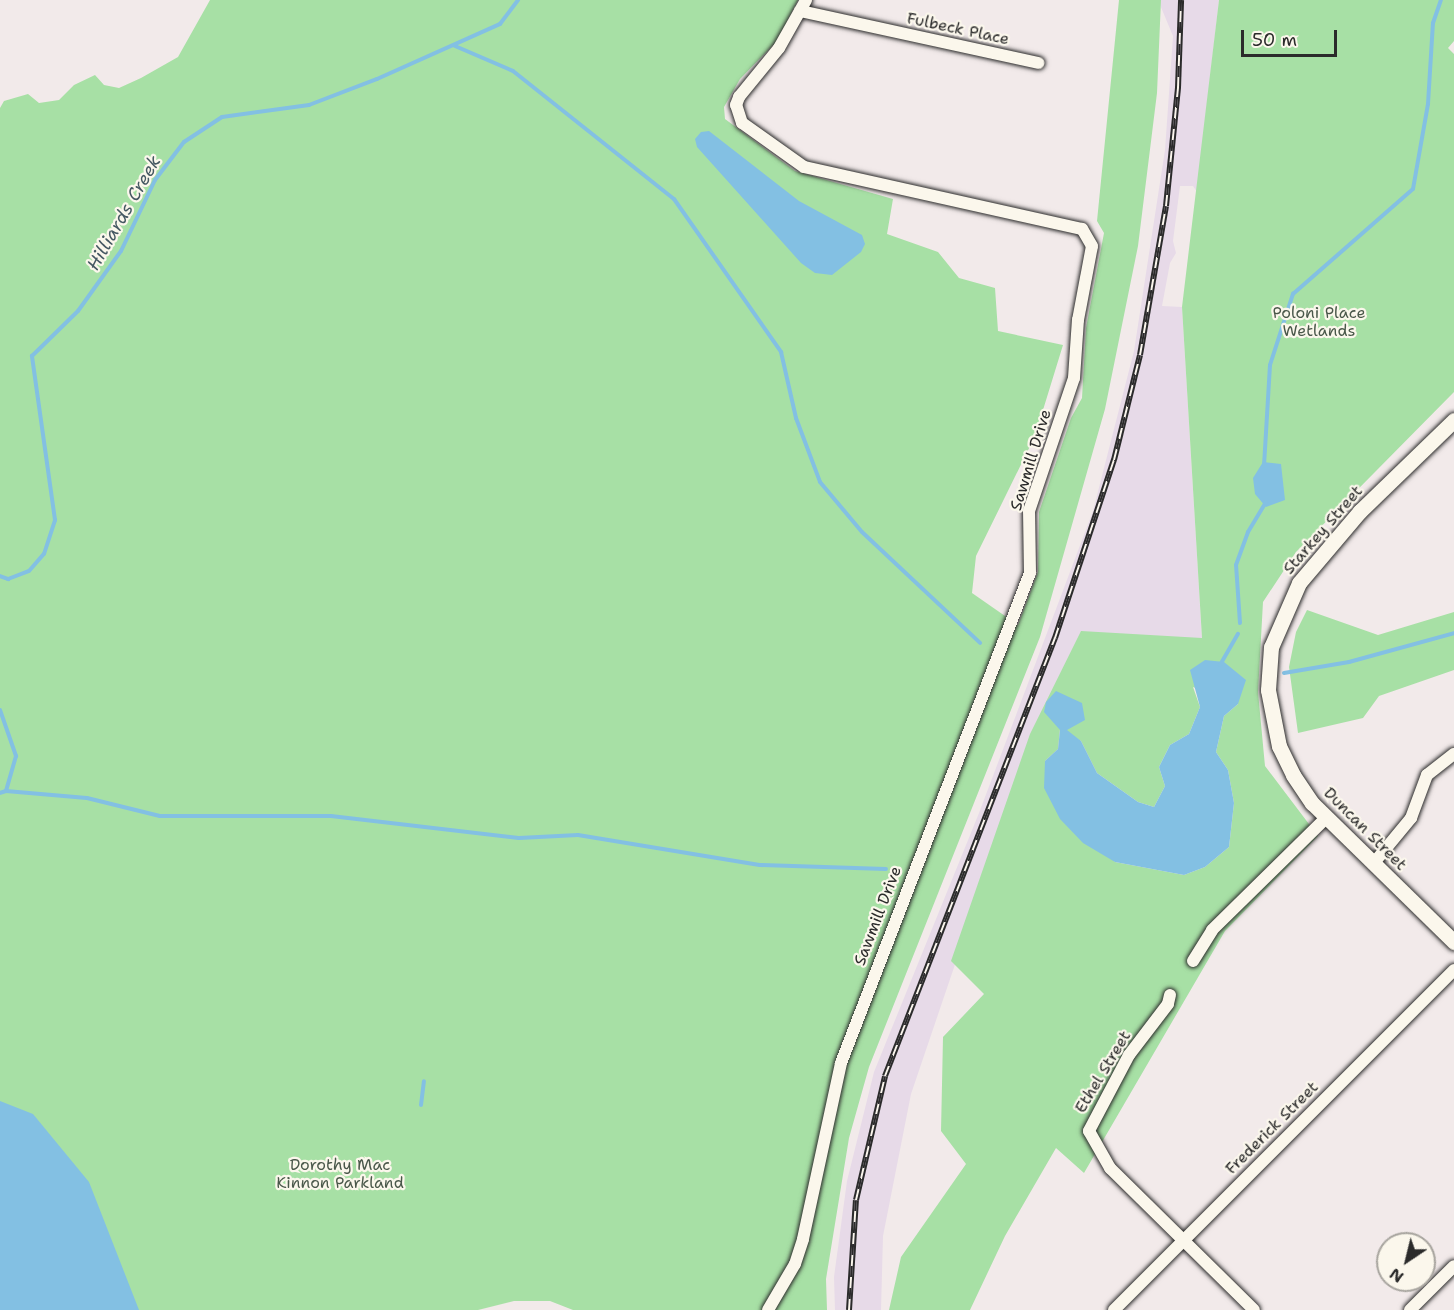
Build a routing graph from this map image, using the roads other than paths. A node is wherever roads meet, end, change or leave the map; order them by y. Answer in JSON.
{"nodes":[{"id":1,"x":803,"y":6,"type":"edge"},
{"id":2,"x":1038,"y":63,"type":"dead end"},
{"id":3,"x":1453,"y":424,"type":"edge"},
{"id":4,"x":1268,"y":690,"type":"joint"},
{"id":5,"x":1454,"y":754,"type":"edge"},
{"id":6,"x":1326,"y":818,"type":"junction"},
{"id":7,"x":1373,"y":864,"type":"junction"},
{"id":8,"x":1454,"y":942,"type":"edge"},
{"id":9,"x":1193,"y":961,"type":"dead end"},
{"id":10,"x":1454,"y":970,"type":"edge"},
{"id":11,"x":1170,"y":995,"type":"dead end"},
{"id":12,"x":1183,"y":1239,"type":"junction"},
{"id":13,"x":1454,"y":1266,"type":"edge"},
{"id":14,"x":768,"y":1310,"type":"edge"},
{"id":15,"x":1114,"y":1310,"type":"edge"},
{"id":16,"x":1254,"y":1310,"type":"edge"},
{"id":17,"x":1410,"y":1310,"type":"edge"}],
"edges":[{"from":1,"to":2,"type":"street","name":"Fulbeck Place"},
{"from":1,"to":14,"type":"street","name":"Sawmill Drive"},
{"from":3,"to":4,"type":"street","name":"Starkey Street"},
{"from":4,"to":6,"type":"street","name":"Duncan Street"},
{"from":5,"to":7,"type":"street"},
{"from":6,"to":7,"type":"street","name":"Duncan Street"},
{"from":6,"to":9,"type":"street"},
{"from":7,"to":8,"type":"street","name":"Duncan Street"},
{"from":10,"to":12,"type":"street","name":"Frederick Street"},
{"from":11,"to":12,"type":"street","name":"Ethel Street"},
{"from":12,"to":15,"type":"street","name":"Frederick Street"},
{"from":12,"to":16,"type":"street","name":"Ethel Street"},
{"from":13,"to":17,"type":"street"}]}
